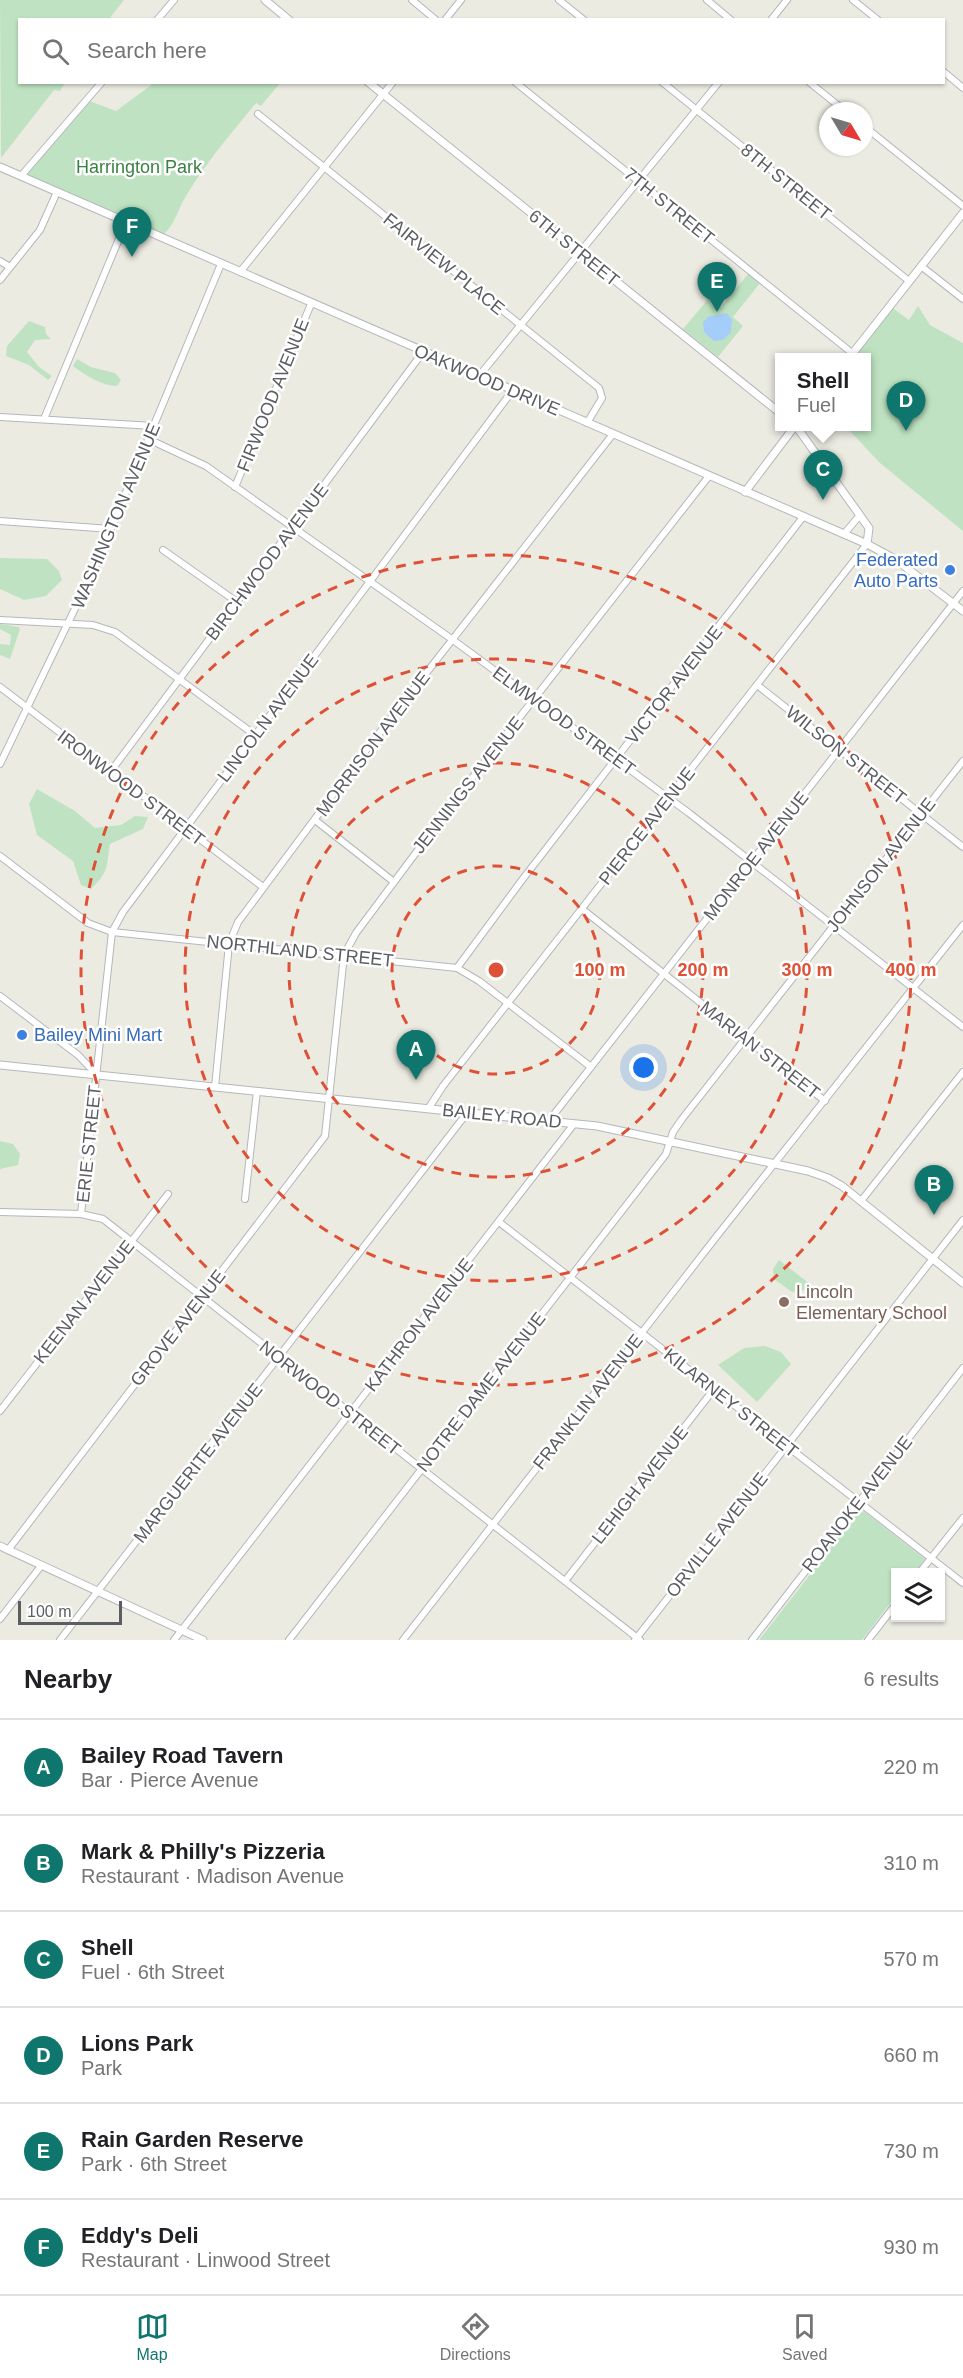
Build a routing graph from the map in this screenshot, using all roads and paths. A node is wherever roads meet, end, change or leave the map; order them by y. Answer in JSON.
{"nodes":[{"id":1,"x":174,"y":0,"type":"edge"},
{"id":2,"x":265,"y":0,"type":"edge"},
{"id":3,"x":412,"y":0,"type":"edge"},
{"id":4,"x":461,"y":0,"type":"edge"},
{"id":5,"x":559,"y":0,"type":"edge"},
{"id":6,"x":707,"y":0,"type":"edge"},
{"id":7,"x":787,"y":0,"type":"edge"},
{"id":8,"x":853,"y":0,"type":"edge"},
{"id":9,"x":159,"y":18,"type":"edge"},
{"id":10,"x":287,"y":18,"type":"edge"},
{"id":11,"x":434,"y":18,"type":"edge"},
{"id":12,"x":447,"y":18,"type":"edge"},
{"id":13,"x":582,"y":18,"type":"edge"},
{"id":14,"x":729,"y":18,"type":"edge"},
{"id":15,"x":773,"y":18,"type":"edge"},
{"id":16,"x":876,"y":18,"type":"edge"},
{"id":17,"x":945,"y":73,"type":"edge"},
{"id":18,"x":100,"y":84,"type":"edge"},
{"id":19,"x":370,"y":84,"type":"edge"},
{"id":20,"x":391,"y":84,"type":"edge"},
{"id":21,"x":516,"y":84,"type":"edge"},
{"id":22,"x":664,"y":84,"type":"edge"},
{"id":23,"x":717,"y":84,"type":"edge"},
{"id":24,"x":811,"y":84,"type":"edge"},
{"id":25,"x":963,"y":88,"type":"edge"},
{"id":26,"x":383,"y":94,"type":"junction"},
{"id":27,"x":834,"y":102,"type":"edge"},
{"id":28,"x":697,"y":111,"type":"junction"},
{"id":29,"x":258,"y":114,"type":"dead end"},
{"id":30,"x":873,"y":133,"type":"edge"},
{"id":31,"x":0,"y":167,"type":"edge"},
{"id":32,"x":324,"y":168,"type":"junction"},
{"id":33,"x":21,"y":176,"type":"junction"},
{"id":34,"x":639,"y":182,"type":"junction"},
{"id":35,"x":57,"y":192,"type":"junction"},
{"id":36,"x":963,"y":206,"type":"edge"},
{"id":37,"x":963,"y":213,"type":"edge"},
{"id":38,"x":126,"y":222,"type":"junction"},
{"id":39,"x":581,"y":252,"type":"junction"},
{"id":40,"x":0,"y":261,"type":"edge"},
{"id":41,"x":222,"y":264,"type":"junction"},
{"id":42,"x":921,"y":266,"type":"junction"},
{"id":43,"x":10,"y":267,"type":"junction"},
{"id":44,"x":240,"y":272,"type":"junction"},
{"id":45,"x":0,"y":280,"type":"edge"},
{"id":46,"x":909,"y":281,"type":"junction"},
{"id":47,"x":963,"y":299,"type":"edge"},
{"id":48,"x":311,"y":303,"type":"junction"},
{"id":49,"x":521,"y":326,"type":"junction"},
{"id":50,"x":423,"y":352,"type":"junction"},
{"id":51,"x":849,"y":353,"type":"edge"},
{"id":52,"x":853,"y":353,"type":"edge"},
{"id":53,"x":479,"y":376,"type":"junction"},
{"id":54,"x":513,"y":390,"type":"junction"},
{"id":55,"x":775,"y":409,"type":"edge"},
{"id":56,"x":0,"y":417,"type":"edge"},
{"id":57,"x":44,"y":419,"type":"junction"},
{"id":58,"x":587,"y":423,"type":"junction"},
{"id":59,"x":154,"y":426,"type":"junction"},
{"id":60,"x":792,"y":431,"type":"edge"},
{"id":61,"x":800,"y":431,"type":"edge"},
{"id":62,"x":613,"y":434,"type":"junction"},
{"id":63,"x":148,"y":439,"type":"junction"},
{"id":64,"x":709,"y":476,"type":"junction"},
{"id":65,"x":235,"y":487,"type":"junction"},
{"id":66,"x":745,"y":492,"type":"junction"},
{"id":67,"x":860,"y":515,"type":"junction"},
{"id":68,"x":803,"y":517,"type":"junction"},
{"id":69,"x":0,"y":521,"type":"edge"},
{"id":70,"x":293,"y":528,"type":"junction"},
{"id":71,"x":111,"y":529,"type":"junction"},
{"id":72,"x":844,"y":534,"type":"junction"},
{"id":73,"x":867,"y":544,"type":"junction"},
{"id":74,"x":163,"y":550,"type":"dead end"},
{"id":75,"x":371,"y":581,"type":"junction"},
{"id":76,"x":963,"y":591,"type":"edge"},
{"id":77,"x":237,"y":602,"type":"junction"},
{"id":78,"x":953,"y":604,"type":"junction"},
{"id":79,"x":963,"y":611,"type":"edge"},
{"id":80,"x":0,"y":620,"type":"edge"},
{"id":81,"x":70,"y":623,"type":"junction"},
{"id":82,"x":453,"y":640,"type":"junction"},
{"id":83,"x":179,"y":679,"type":"junction"},
{"id":84,"x":757,"y":685,"type":"junction"},
{"id":85,"x":0,"y":687,"type":"edge"},
{"id":86,"x":535,"y":699,"type":"junction"},
{"id":87,"x":28,"y":708,"type":"junction"},
{"id":88,"x":255,"y":735,"type":"junction"},
{"id":89,"x":840,"y":750,"type":"junction"},
{"id":90,"x":616,"y":759,"type":"junction"},
{"id":91,"x":963,"y":760,"type":"edge"},
{"id":92,"x":0,"y":764,"type":"edge"},
{"id":93,"x":111,"y":771,"type":"junction"},
{"id":94,"x":669,"y":799,"type":"junction"},
{"id":95,"x":921,"y":814,"type":"junction"},
{"id":96,"x":315,"y":820,"type":"junction"},
{"id":97,"x":185,"y":828,"type":"junction"},
{"id":98,"x":963,"y":847,"type":"edge"},
{"id":99,"x":0,"y":856,"type":"edge"},
{"id":100,"x":751,"y":862,"type":"junction"},
{"id":101,"x":394,"y":882,"type":"junction"},
{"id":102,"x":263,"y":887,"type":"junction"},
{"id":103,"x":582,"y":909,"type":"junction"},
{"id":104,"x":963,"y":925,"type":"edge"},
{"id":105,"x":834,"y":926,"type":"junction"},
{"id":106,"x":112,"y":932,"type":"junction"},
{"id":107,"x":229,"y":944,"type":"junction"},
{"id":108,"x":344,"y":955,"type":"junction"},
{"id":109,"x":457,"y":968,"type":"junction"},
{"id":110,"x":664,"y":974,"type":"junction"},
{"id":111,"x":914,"y":988,"type":"junction"},
{"id":112,"x":0,"y":996,"type":"edge"},
{"id":113,"x":509,"y":1003,"type":"junction"},
{"id":114,"x":963,"y":1027,"type":"edge"},
{"id":115,"x":746,"y":1038,"type":"junction"},
{"id":116,"x":0,"y":1065,"type":"edge"},
{"id":117,"x":591,"y":1067,"type":"junction"},
{"id":118,"x":963,"y":1072,"type":"edge"},
{"id":119,"x":97,"y":1075,"type":"junction"},
{"id":120,"x":215,"y":1087,"type":"junction"},
{"id":121,"x":257,"y":1091,"type":"junction"},
{"id":122,"x":330,"y":1099,"type":"junction"},
{"id":123,"x":825,"y":1101,"type":"junction"},
{"id":124,"x":428,"y":1109,"type":"junction"},
{"id":125,"x":467,"y":1113,"type":"junction"},
{"id":126,"x":552,"y":1121,"type":"junction"},
{"id":127,"x":574,"y":1124,"type":"junction"},
{"id":128,"x":670,"y":1142,"type":"junction"},
{"id":129,"x":773,"y":1165,"type":"junction"},
{"id":130,"x":168,"y":1194,"type":"dead end"},
{"id":131,"x":245,"y":1199,"type":"dead end"},
{"id":132,"x":861,"y":1201,"type":"junction"},
{"id":133,"x":0,"y":1212,"type":"edge"},
{"id":134,"x":81,"y":1214,"type":"junction"},
{"id":135,"x":963,"y":1220,"type":"edge"},
{"id":136,"x":499,"y":1222,"type":"junction"},
{"id":137,"x":132,"y":1241,"type":"junction"},
{"id":138,"x":932,"y":1258,"type":"junction"},
{"id":139,"x":570,"y":1277,"type":"junction"},
{"id":140,"x":963,"y":1283,"type":"edge"},
{"id":141,"x":201,"y":1297,"type":"junction"},
{"id":142,"x":642,"y":1333,"type":"junction"},
{"id":143,"x":279,"y":1358,"type":"junction"},
{"id":144,"x":963,"y":1368,"type":"edge"},
{"id":145,"x":714,"y":1389,"type":"junction"},
{"id":146,"x":0,"y":1411,"type":"edge"},
{"id":147,"x":350,"y":1414,"type":"junction"},
{"id":148,"x":786,"y":1446,"type":"junction"},
{"id":149,"x":421,"y":1469,"type":"junction"},
{"id":150,"x":859,"y":1502,"type":"junction"},
{"id":151,"x":963,"y":1518,"type":"edge"},
{"id":152,"x":493,"y":1525,"type":"junction"},
{"id":153,"x":0,"y":1546,"type":"edge"},
{"id":154,"x":8,"y":1550,"type":"junction"},
{"id":155,"x":932,"y":1558,"type":"junction"},
{"id":156,"x":41,"y":1566,"type":"junction"},
{"id":157,"x":923,"y":1568,"type":"edge"},
{"id":158,"x":565,"y":1581,"type":"junction"},
{"id":159,"x":963,"y":1583,"type":"edge"},
{"id":160,"x":98,"y":1592,"type":"junction"},
{"id":161,"x":891,"y":1610,"type":"edge"},
{"id":162,"x":0,"y":1619,"type":"edge"},
{"id":163,"x":182,"y":1630,"type":"junction"},
{"id":164,"x":637,"y":1639,"type":"edge"},
{"id":165,"x":60,"y":1640,"type":"edge"},
{"id":166,"x":174,"y":1640,"type":"edge"},
{"id":167,"x":203,"y":1640,"type":"edge"},
{"id":168,"x":289,"y":1640,"type":"edge"},
{"id":169,"x":403,"y":1640,"type":"edge"},
{"id":170,"x":752,"y":1640,"type":"edge"},
{"id":171,"x":868,"y":1640,"type":"edge"}],
"edges":[{"from":1,"to":9,"type":"street"},
{"from":2,"to":10,"type":"street"},
{"from":3,"to":11,"type":"street"},
{"from":4,"to":12,"type":"street"},
{"from":5,"to":13,"type":"street"},
{"from":6,"to":14,"type":"street"},
{"from":7,"to":15,"type":"street"},
{"from":8,"to":16,"type":"street"},
{"from":17,"to":25,"type":"street"},
{"from":18,"to":33,"type":"street"},
{"from":19,"to":26,"type":"street","name":"6TH STREET"},
{"from":20,"to":26,"type":"street"},
{"from":21,"to":34,"type":"street","name":"7TH STREET"},
{"from":22,"to":28,"type":"street","name":"8TH STREET"},
{"from":23,"to":28,"type":"street"},
{"from":24,"to":27,"type":"street"},
{"from":26,"to":32,"type":"street"},
{"from":26,"to":39,"type":"street","name":"6TH STREET"},
{"from":28,"to":34,"type":"street"},
{"from":28,"to":46,"type":"street","name":"8TH STREET"},
{"from":29,"to":32,"type":"street","name":"FAIRVIEW PLACE"},
{"from":30,"to":36,"type":"street"},
{"from":31,"to":33,"type":"street","name":"OAKWOOD DRIVE"},
{"from":32,"to":44,"type":"street"},
{"from":32,"to":49,"type":"street","name":"FAIRVIEW PLACE"},
{"from":33,"to":35,"type":"street","name":"OAKWOOD DRIVE"},
{"from":34,"to":39,"type":"street"},
{"from":34,"to":51,"type":"street","name":"7TH STREET"},
{"from":35,"to":38,"type":"street","name":"OAKWOOD DRIVE"},
{"from":35,"to":43,"type":"street"},
{"from":37,"to":42,"type":"street"},
{"from":38,"to":41,"type":"street","name":"OAKWOOD DRIVE"},
{"from":38,"to":57,"type":"street"},
{"from":39,"to":49,"type":"street"},
{"from":39,"to":55,"type":"street","name":"6TH STREET"},
{"from":40,"to":43,"type":"street"},
{"from":41,"to":44,"type":"street","name":"OAKWOOD DRIVE"},
{"from":41,"to":59,"type":"street","name":"WASHINGTON AVENUE"},
{"from":42,"to":46,"type":"street"},
{"from":42,"to":47,"type":"street"},
{"from":43,"to":45,"type":"street"},
{"from":44,"to":48,"type":"street","name":"OAKWOOD DRIVE"},
{"from":46,"to":52,"type":"street"},
{"from":48,"to":50,"type":"street","name":"OAKWOOD DRIVE"},
{"from":48,"to":65,"type":"street","name":"FIRWOOD AVENUE"},
{"from":49,"to":53,"type":"street"},
{"from":49,"to":58,"type":"street","name":"FAIRVIEW PLACE"},
{"from":50,"to":53,"type":"street","name":"OAKWOOD DRIVE"},
{"from":50,"to":70,"type":"street","name":"BIRCHWOOD AVENUE"},
{"from":53,"to":54,"type":"street","name":"OAKWOOD DRIVE"},
{"from":54,"to":58,"type":"street","name":"OAKWOOD DRIVE"},
{"from":54,"to":75,"type":"street","name":"LINCOLN AVENUE"},
{"from":56,"to":57,"type":"street"},
{"from":57,"to":59,"type":"street"},
{"from":58,"to":62,"type":"street","name":"OAKWOOD DRIVE"},
{"from":59,"to":63,"type":"street","name":"WASHINGTON AVENUE"},
{"from":60,"to":66,"type":"street"},
{"from":61,"to":67,"type":"street"},
{"from":62,"to":64,"type":"street","name":"OAKWOOD DRIVE"},
{"from":62,"to":82,"type":"street","name":"MORRISON AVENUE"},
{"from":63,"to":65,"type":"street","name":"ELMWOOD STREET"},
{"from":63,"to":71,"type":"street","name":"WASHINGTON AVENUE"},
{"from":64,"to":66,"type":"street","name":"OAKWOOD DRIVE"},
{"from":64,"to":86,"type":"street","name":"JENNINGS AVENUE"},
{"from":65,"to":70,"type":"street","name":"ELMWOOD STREET"},
{"from":66,"to":68,"type":"street","name":"OAKWOOD DRIVE"},
{"from":67,"to":72,"type":"street"},
{"from":67,"to":73,"type":"street"},
{"from":68,"to":72,"type":"street","name":"OAKWOOD DRIVE"},
{"from":68,"to":90,"type":"street","name":"VICTOR AVENUE"},
{"from":69,"to":71,"type":"street"},
{"from":70,"to":75,"type":"street","name":"ELMWOOD STREET"},
{"from":70,"to":77,"type":"street","name":"BIRCHWOOD AVENUE"},
{"from":71,"to":81,"type":"street","name":"WASHINGTON AVENUE"},
{"from":72,"to":73,"type":"street","name":"OAKWOOD DRIVE"},
{"from":73,"to":78,"type":"street","name":"OAKWOOD DRIVE"},
{"from":73,"to":84,"type":"street","name":"PIERCE AVENUE"},
{"from":74,"to":77,"type":"street"},
{"from":75,"to":82,"type":"street","name":"ELMWOOD STREET"},
{"from":75,"to":88,"type":"street","name":"LINCOLN AVENUE"},
{"from":76,"to":78,"type":"street","name":"MONROE AVENUE"},
{"from":77,"to":83,"type":"street","name":"BIRCHWOOD AVENUE"},
{"from":78,"to":79,"type":"street","name":"OAKWOOD DRIVE"},
{"from":78,"to":89,"type":"street","name":"MONROE AVENUE"},
{"from":80,"to":81,"type":"street"},
{"from":81,"to":83,"type":"street"},
{"from":81,"to":87,"type":"street","name":"WASHINGTON AVENUE"},
{"from":82,"to":86,"type":"street","name":"ELMWOOD STREET"},
{"from":82,"to":96,"type":"street","name":"MORRISON AVENUE"},
{"from":83,"to":88,"type":"street"},
{"from":83,"to":93,"type":"street","name":"BIRCHWOOD AVENUE"},
{"from":84,"to":89,"type":"street","name":"WILSON STREET"},
{"from":84,"to":94,"type":"street","name":"PIERCE AVENUE"},
{"from":85,"to":87,"type":"street","name":"IRONWOOD STREET"},
{"from":86,"to":90,"type":"street","name":"ELMWOOD STREET"},
{"from":86,"to":101,"type":"street","name":"JENNINGS AVENUE"},
{"from":87,"to":92,"type":"street","name":"WASHINGTON AVENUE"},
{"from":87,"to":93,"type":"street","name":"IRONWOOD STREET"},
{"from":88,"to":97,"type":"street","name":"LINCOLN AVENUE"},
{"from":89,"to":95,"type":"street","name":"WILSON STREET"},
{"from":89,"to":100,"type":"street","name":"MONROE AVENUE"},
{"from":90,"to":94,"type":"street","name":"ELMWOOD STREET"},
{"from":90,"to":109,"type":"street","name":"VICTOR AVENUE"},
{"from":91,"to":95,"type":"street","name":"JOHNSON AVENUE"},
{"from":93,"to":97,"type":"street","name":"IRONWOOD STREET"},
{"from":94,"to":100,"type":"street","name":"ELMWOOD STREET"},
{"from":94,"to":103,"type":"street","name":"PIERCE AVENUE"},
{"from":95,"to":98,"type":"street","name":"WILSON STREET"},
{"from":95,"to":105,"type":"street","name":"JOHNSON AVENUE"},
{"from":96,"to":101,"type":"street"},
{"from":96,"to":102,"type":"street","name":"MORRISON AVENUE"},
{"from":97,"to":102,"type":"street","name":"IRONWOOD STREET"},
{"from":97,"to":106,"type":"street","name":"LINCOLN AVENUE"},
{"from":99,"to":106,"type":"street","name":"NORTHLAND STREET"},
{"from":100,"to":105,"type":"street","name":"ELMWOOD STREET"},
{"from":100,"to":110,"type":"street","name":"MONROE AVENUE"},
{"from":101,"to":108,"type":"street","name":"JENNINGS AVENUE"},
{"from":102,"to":107,"type":"street","name":"MORRISON AVENUE"},
{"from":103,"to":110,"type":"street","name":"MARIAN STREET"},
{"from":103,"to":113,"type":"street","name":"PIERCE AVENUE"},
{"from":104,"to":111,"type":"street","name":"FRANKLIN AVENUE"},
{"from":105,"to":111,"type":"street","name":"ELMWOOD STREET"},
{"from":105,"to":115,"type":"street","name":"JOHNSON AVENUE"},
{"from":106,"to":107,"type":"street","name":"NORTHLAND STREET"},
{"from":106,"to":119,"type":"street","name":"LINCOLN AVENUE"},
{"from":107,"to":108,"type":"street","name":"NORTHLAND STREET"},
{"from":107,"to":120,"type":"street","name":"MORRISON AVENUE"},
{"from":108,"to":109,"type":"street","name":"NORTHLAND STREET"},
{"from":108,"to":122,"type":"street","name":"JENNINGS AVENUE"},
{"from":109,"to":113,"type":"street","name":"NORTHLAND STREET"},
{"from":110,"to":115,"type":"street","name":"MARIAN STREET"},
{"from":110,"to":117,"type":"street","name":"MONROE AVENUE"},
{"from":111,"to":114,"type":"street","name":"ELMWOOD STREET"},
{"from":111,"to":123,"type":"street","name":"FRANKLIN AVENUE"},
{"from":112,"to":119,"type":"street"},
{"from":113,"to":117,"type":"street","name":"NORTHLAND STREET"},
{"from":113,"to":124,"type":"street","name":"PIERCE AVENUE"},
{"from":115,"to":123,"type":"street","name":"MARIAN STREET"},
{"from":115,"to":128,"type":"street","name":"JOHNSON AVENUE"},
{"from":116,"to":119,"type":"street","name":"BAILEY ROAD"},
{"from":117,"to":126,"type":"street","name":"MONROE AVENUE"},
{"from":118,"to":132,"type":"street"},
{"from":119,"to":120,"type":"street","name":"BAILEY ROAD"},
{"from":119,"to":134,"type":"street","name":"ERIE STREET"},
{"from":120,"to":121,"type":"street","name":"BAILEY ROAD"},
{"from":121,"to":122,"type":"street","name":"BAILEY ROAD"},
{"from":121,"to":131,"type":"street"},
{"from":122,"to":124,"type":"street","name":"BAILEY ROAD"},
{"from":122,"to":141,"type":"street","name":"GROVE AVENUE"},
{"from":123,"to":129,"type":"street","name":"FRANKLIN AVENUE"},
{"from":124,"to":125,"type":"street","name":"BAILEY ROAD"},
{"from":125,"to":126,"type":"street","name":"BAILEY ROAD"},
{"from":125,"to":143,"type":"street","name":"MARGUERITE AVENUE"},
{"from":126,"to":127,"type":"street","name":"BAILEY ROAD"},
{"from":127,"to":128,"type":"street","name":"BAILEY ROAD"},
{"from":127,"to":136,"type":"street","name":"KATHRON AVENUE"},
{"from":128,"to":129,"type":"street","name":"BAILEY ROAD"},
{"from":128,"to":139,"type":"street","name":"NOTRE DAME AVENUE"},
{"from":129,"to":132,"type":"street","name":"BAILEY ROAD"},
{"from":129,"to":142,"type":"street","name":"FRANKLIN AVENUE"},
{"from":130,"to":137,"type":"street","name":"KEENAN AVENUE"},
{"from":132,"to":138,"type":"street","name":"BAILEY ROAD"},
{"from":133,"to":134,"type":"street","name":"NORWOOD STREET"},
{"from":134,"to":137,"type":"street","name":"NORWOOD STREET"},
{"from":135,"to":138,"type":"street","name":"ORVILLE AVENUE"},
{"from":136,"to":139,"type":"street","name":"KILARNEY STREET"},
{"from":136,"to":147,"type":"street","name":"KATHRON AVENUE"},
{"from":137,"to":141,"type":"street","name":"NORWOOD STREET"},
{"from":137,"to":146,"type":"street","name":"KEENAN AVENUE"},
{"from":138,"to":140,"type":"street","name":"BAILEY ROAD"},
{"from":138,"to":148,"type":"street","name":"ORVILLE AVENUE"},
{"from":139,"to":142,"type":"street","name":"KILARNEY STREET"},
{"from":139,"to":149,"type":"street","name":"NOTRE DAME AVENUE"},
{"from":141,"to":143,"type":"street","name":"NORWOOD STREET"},
{"from":141,"to":154,"type":"street","name":"GROVE AVENUE"},
{"from":142,"to":145,"type":"street","name":"KILARNEY STREET"},
{"from":142,"to":152,"type":"street","name":"FRANKLIN AVENUE"},
{"from":143,"to":147,"type":"street","name":"NORWOOD STREET"},
{"from":143,"to":160,"type":"street","name":"MARGUERITE AVENUE"},
{"from":144,"to":150,"type":"street","name":"ROANOKE AVENUE"},
{"from":145,"to":148,"type":"street","name":"KILARNEY STREET"},
{"from":145,"to":158,"type":"street","name":"LEHIGH AVENUE"},
{"from":147,"to":149,"type":"street","name":"NORWOOD STREET"},
{"from":147,"to":163,"type":"street","name":"KATHRON AVENUE"},
{"from":148,"to":150,"type":"street","name":"KILARNEY STREET"},
{"from":148,"to":164,"type":"street","name":"ORVILLE AVENUE"},
{"from":149,"to":152,"type":"street","name":"NORWOOD STREET"},
{"from":149,"to":168,"type":"street","name":"NOTRE DAME AVENUE"},
{"from":150,"to":155,"type":"street","name":"KILARNEY STREET"},
{"from":150,"to":170,"type":"street","name":"ROANOKE AVENUE"},
{"from":151,"to":155,"type":"street"},
{"from":152,"to":158,"type":"street","name":"NORWOOD STREET"},
{"from":152,"to":169,"type":"street","name":"FRANKLIN AVENUE"},
{"from":153,"to":154,"type":"street"},
{"from":154,"to":156,"type":"street"},
{"from":155,"to":157,"type":"street"},
{"from":155,"to":159,"type":"street","name":"KILARNEY STREET"},
{"from":156,"to":160,"type":"street"},
{"from":156,"to":162,"type":"street"},
{"from":158,"to":164,"type":"street","name":"NORWOOD STREET"},
{"from":160,"to":163,"type":"street"},
{"from":160,"to":165,"type":"street","name":"MARGUERITE AVENUE"},
{"from":161,"to":171,"type":"street"},
{"from":163,"to":166,"type":"street","name":"KATHRON AVENUE"},
{"from":163,"to":167,"type":"street"}]}
